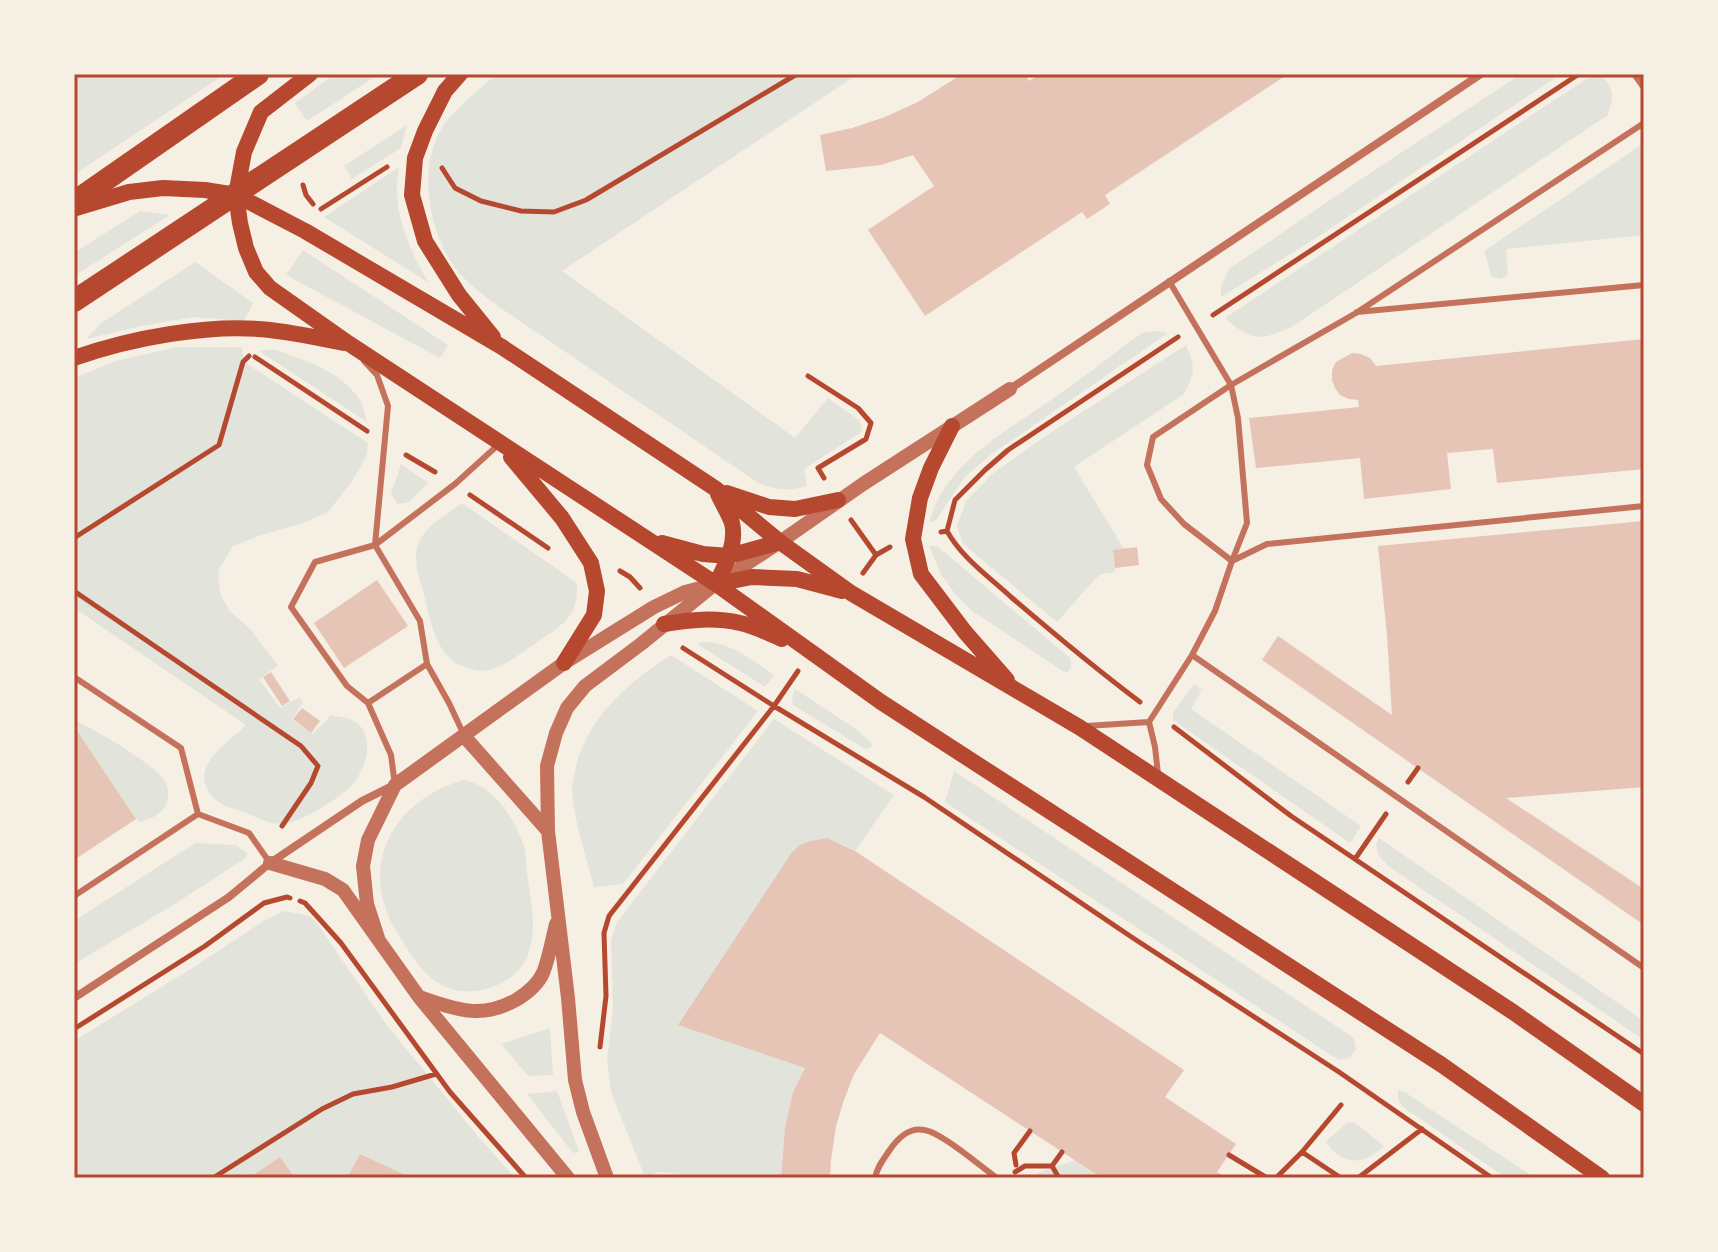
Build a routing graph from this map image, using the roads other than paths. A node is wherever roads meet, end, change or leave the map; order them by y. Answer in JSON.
{"nodes":[{"id":1,"x":258,"y":74,"type":"edge"},
{"id":2,"x":310,"y":74,"type":"edge"},
{"id":3,"x":417,"y":74,"type":"edge"},
{"id":4,"x":460,"y":74,"type":"edge"},
{"id":5,"x":1481,"y":74,"type":"edge"},
{"id":6,"x":1634,"y":74,"type":"edge"},
{"id":7,"x":1644,"y":88,"type":"edge"},
{"id":8,"x":1644,"y":123,"type":"edge"},
{"id":9,"x":236,"y":195,"type":"junction"},
{"id":10,"x":74,"y":202,"type":"edge"},
{"id":11,"x":74,"y":209,"type":"edge"},
{"id":12,"x":1169,"y":281,"type":"junction"},
{"id":13,"x":1644,"y":285,"type":"edge"},
{"id":14,"x":74,"y":301,"type":"edge"},
{"id":15,"x":1356,"y":313,"type":"junction"},
{"id":16,"x":348,"y":343,"type":"junction"},
{"id":17,"x":502,"y":347,"type":"junction"},
{"id":18,"x":74,"y":358,"type":"edge"},
{"id":19,"x":1231,"y":385,"type":"junction"},
{"id":20,"x":1010,"y":389,"type":"joint"},
{"id":21,"x":952,"y":426,"type":"junction"},
{"id":22,"x":500,"y":443,"type":"junction"},
{"id":23,"x":716,"y":489,"type":"junction"},
{"id":24,"x":838,"y":500,"type":"junction"},
{"id":25,"x":1644,"y":506,"type":"edge"},
{"id":26,"x":649,"y":539,"type":"junction"},
{"id":27,"x":780,"y":542,"type":"junction"},
{"id":28,"x":375,"y":545,"type":"junction"},
{"id":29,"x":729,"y":556,"type":"junction"},
{"id":30,"x":1232,"y":561,"type":"junction"},
{"id":31,"x":716,"y":584,"type":"junction"},
{"id":32,"x":851,"y":593,"type":"junction"},
{"id":33,"x":664,"y":624,"type":"junction"},
{"id":34,"x":811,"y":651,"type":"junction"},
{"id":35,"x":1192,"y":655,"type":"junction"},
{"id":36,"x":564,"y":663,"type":"junction"},
{"id":37,"x":427,"y":664,"type":"junction"},
{"id":38,"x":74,"y":677,"type":"edge"},
{"id":39,"x":1016,"y":690,"type":"junction"},
{"id":40,"x":368,"y":703,"type":"junction"},
{"id":41,"x":1149,"y":722,"type":"junction"},
{"id":42,"x":1079,"y":727,"type":"junction"},
{"id":43,"x":464,"y":736,"type":"junction"},
{"id":44,"x":1158,"y":778,"type":"junction"},
{"id":45,"x":395,"y":785,"type":"junction"},
{"id":46,"x":198,"y":814,"type":"junction"},
{"id":47,"x":548,"y":831,"type":"junction"},
{"id":48,"x":270,"y":863,"type":"junction"},
{"id":49,"x":74,"y":896,"type":"edge"},
{"id":50,"x":559,"y":916,"type":"junction"},
{"id":51,"x":378,"y":938,"type":"junction"},
{"id":52,"x":1644,"y":968,"type":"edge"},
{"id":53,"x":419,"y":997,"type":"junction"},
{"id":54,"x":74,"y":998,"type":"edge"},
{"id":55,"x":1644,"y":1104,"type":"edge"},
{"id":56,"x":568,"y":1178,"type":"edge"},
{"id":57,"x":607,"y":1178,"type":"edge"},
{"id":58,"x":875,"y":1178,"type":"edge"},
{"id":59,"x":997,"y":1178,"type":"edge"},
{"id":60,"x":1602,"y":1178,"type":"edge"}],
"edges":[{"from":1,"to":10,"type":"highway"},
{"from":2,"to":9,"type":"main road"},
{"from":3,"to":9,"type":"highway"},
{"from":4,"to":17,"type":"main road"},
{"from":5,"to":12,"type":"street"},
{"from":6,"to":7,"type":"lane"},
{"from":8,"to":15,"type":"lane"},
{"from":9,"to":11,"type":"main road"},
{"from":9,"to":14,"type":"highway"},
{"from":9,"to":16,"type":"main road"},
{"from":9,"to":17,"type":"main road"},
{"from":12,"to":19,"type":"lane"},
{"from":12,"to":20,"type":"street"},
{"from":13,"to":15,"type":"lane"},
{"from":15,"to":19,"type":"lane"},
{"from":16,"to":18,"type":"main road"},
{"from":16,"to":22,"type":"main road"},
{"from":16,"to":28,"type":"lane"},
{"from":17,"to":23,"type":"main road"},
{"from":19,"to":30,"type":"lane"},
{"from":19,"to":30,"type":"lane"},
{"from":20,"to":21,"type":"street"},
{"from":21,"to":24,"type":"street"},
{"from":21,"to":39,"type":"main road"},
{"from":22,"to":26,"type":"main road"},
{"from":22,"to":28,"type":"lane"},
{"from":22,"to":36,"type":"main road"},
{"from":23,"to":24,"type":"main road"},
{"from":23,"to":27,"type":"main road"},
{"from":23,"to":29,"type":"main road"},
{"from":24,"to":27,"type":"street"},
{"from":25,"to":30,"type":"lane"},
{"from":26,"to":29,"type":"main road"},
{"from":26,"to":31,"type":"main road"},
{"from":27,"to":29,"type":"main road"},
{"from":27,"to":31,"type":"street"},
{"from":27,"to":32,"type":"main road"},
{"from":28,"to":37,"type":"lane"},
{"from":28,"to":40,"type":"lane"},
{"from":29,"to":31,"type":"main road"},
{"from":30,"to":35,"type":"lane"},
{"from":31,"to":32,"type":"main road"},
{"from":31,"to":33,"type":"street"},
{"from":31,"to":34,"type":"main road"},
{"from":31,"to":36,"type":"street"},
{"from":32,"to":39,"type":"main road"},
{"from":33,"to":34,"type":"main road"},
{"from":33,"to":47,"type":"street"},
{"from":34,"to":60,"type":"main road"},
{"from":35,"to":41,"type":"lane"},
{"from":35,"to":52,"type":"lane"},
{"from":36,"to":43,"type":"street"},
{"from":37,"to":40,"type":"lane"},
{"from":37,"to":43,"type":"lane"},
{"from":38,"to":46,"type":"lane"},
{"from":39,"to":42,"type":"main road"},
{"from":40,"to":45,"type":"lane"},
{"from":41,"to":42,"type":"lane"},
{"from":41,"to":44,"type":"lane"},
{"from":42,"to":44,"type":"main road"},
{"from":43,"to":45,"type":"street"},
{"from":43,"to":47,"type":"street"},
{"from":44,"to":55,"type":"main road"},
{"from":45,"to":48,"type":"street"},
{"from":45,"to":51,"type":"street"},
{"from":46,"to":48,"type":"lane"},
{"from":46,"to":49,"type":"lane"},
{"from":47,"to":50,"type":"street"},
{"from":48,"to":51,"type":"street"},
{"from":48,"to":54,"type":"street"},
{"from":50,"to":53,"type":"street"},
{"from":50,"to":57,"type":"street"},
{"from":51,"to":53,"type":"street"},
{"from":53,"to":56,"type":"street"},
{"from":58,"to":59,"type":"lane"}]}
